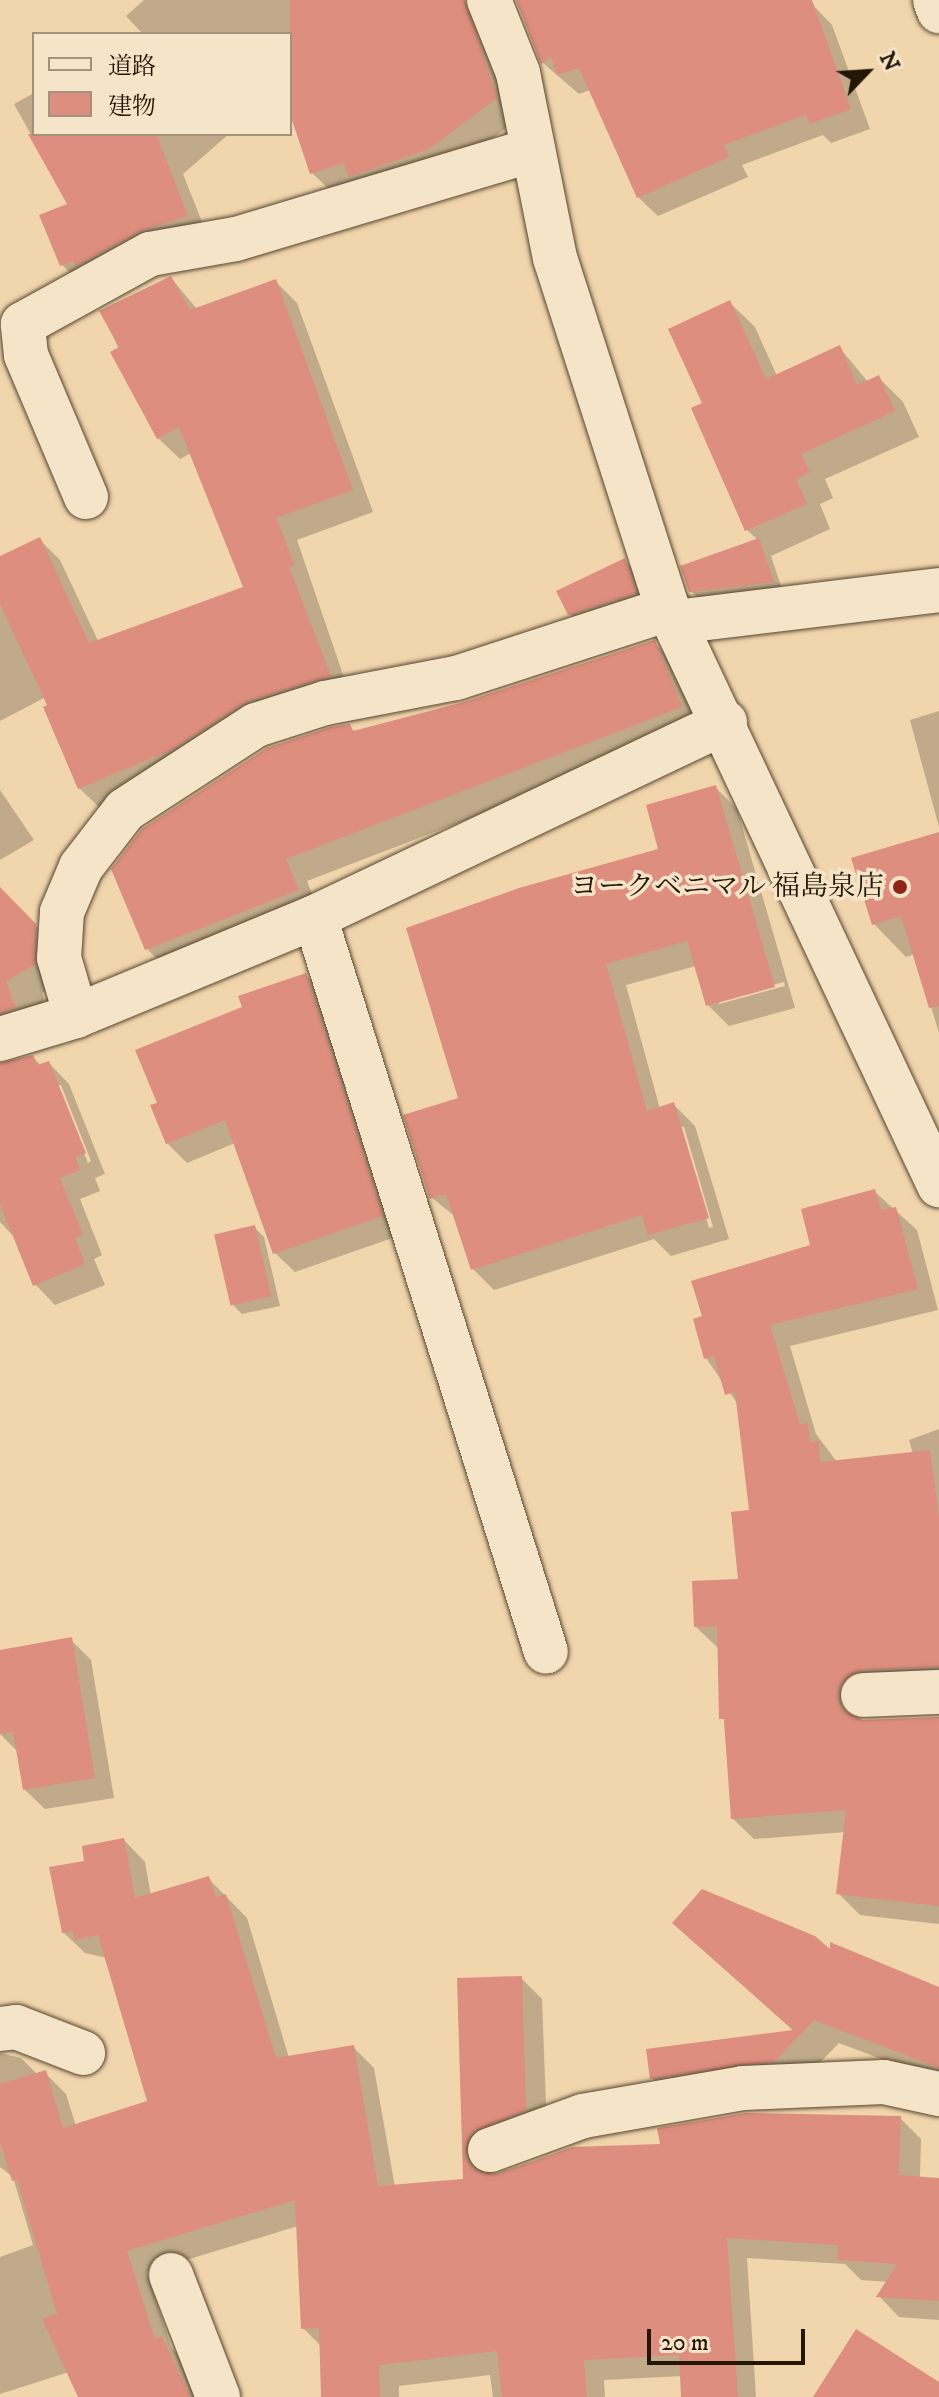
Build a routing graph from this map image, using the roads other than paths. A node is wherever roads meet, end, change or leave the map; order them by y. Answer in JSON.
{"nodes":[{"id":1,"x":489,"y":0,"type":"edge"},
{"id":2,"x":935,"y":0,"type":"edge"},
{"id":3,"x":939,"y":11,"type":"edge"},
{"id":4,"x":533,"y":150,"type":"junction"},
{"id":5,"x":86,"y":497,"type":"dead end"},
{"id":6,"x":939,"y":590,"type":"edge"},
{"id":7,"x":671,"y":615,"type":"junction"},
{"id":8,"x":725,"y":722,"type":"junction"},
{"id":9,"x":315,"y":917,"type":"junction"},
{"id":10,"x":76,"y":1016,"type":"junction"},
{"id":11,"x":0,"y":1039,"type":"edge"},
{"id":12,"x":939,"y":1185,"type":"edge"},
{"id":13,"x":546,"y":1652,"type":"dead end"},
{"id":14,"x":939,"y":1692,"type":"edge"},
{"id":15,"x":863,"y":1695,"type":"dead end"},
{"id":16,"x":0,"y":2029,"type":"edge"},
{"id":17,"x":83,"y":2053,"type":"dead end"},
{"id":18,"x":939,"y":2094,"type":"edge"},
{"id":19,"x":490,"y":2150,"type":"dead end"},
{"id":20,"x":171,"y":2275,"type":"dead end"},
{"id":21,"x":218,"y":2397,"type":"edge"}],
"edges":[{"from":1,"to":4,"type":"street"},
{"from":2,"to":3,"type":"street"},
{"from":4,"to":5,"type":"street"},
{"from":4,"to":7,"type":"street"},
{"from":6,"to":7,"type":"street"},
{"from":7,"to":8,"type":"street"},
{"from":7,"to":10,"type":"street"},
{"from":8,"to":9,"type":"street"},
{"from":8,"to":12,"type":"street"},
{"from":9,"to":10,"type":"street"},
{"from":9,"to":13,"type":"street"},
{"from":10,"to":11,"type":"street"},
{"from":14,"to":15,"type":"street"},
{"from":16,"to":17,"type":"street"},
{"from":18,"to":19,"type":"street"},
{"from":20,"to":21,"type":"street"}]}
